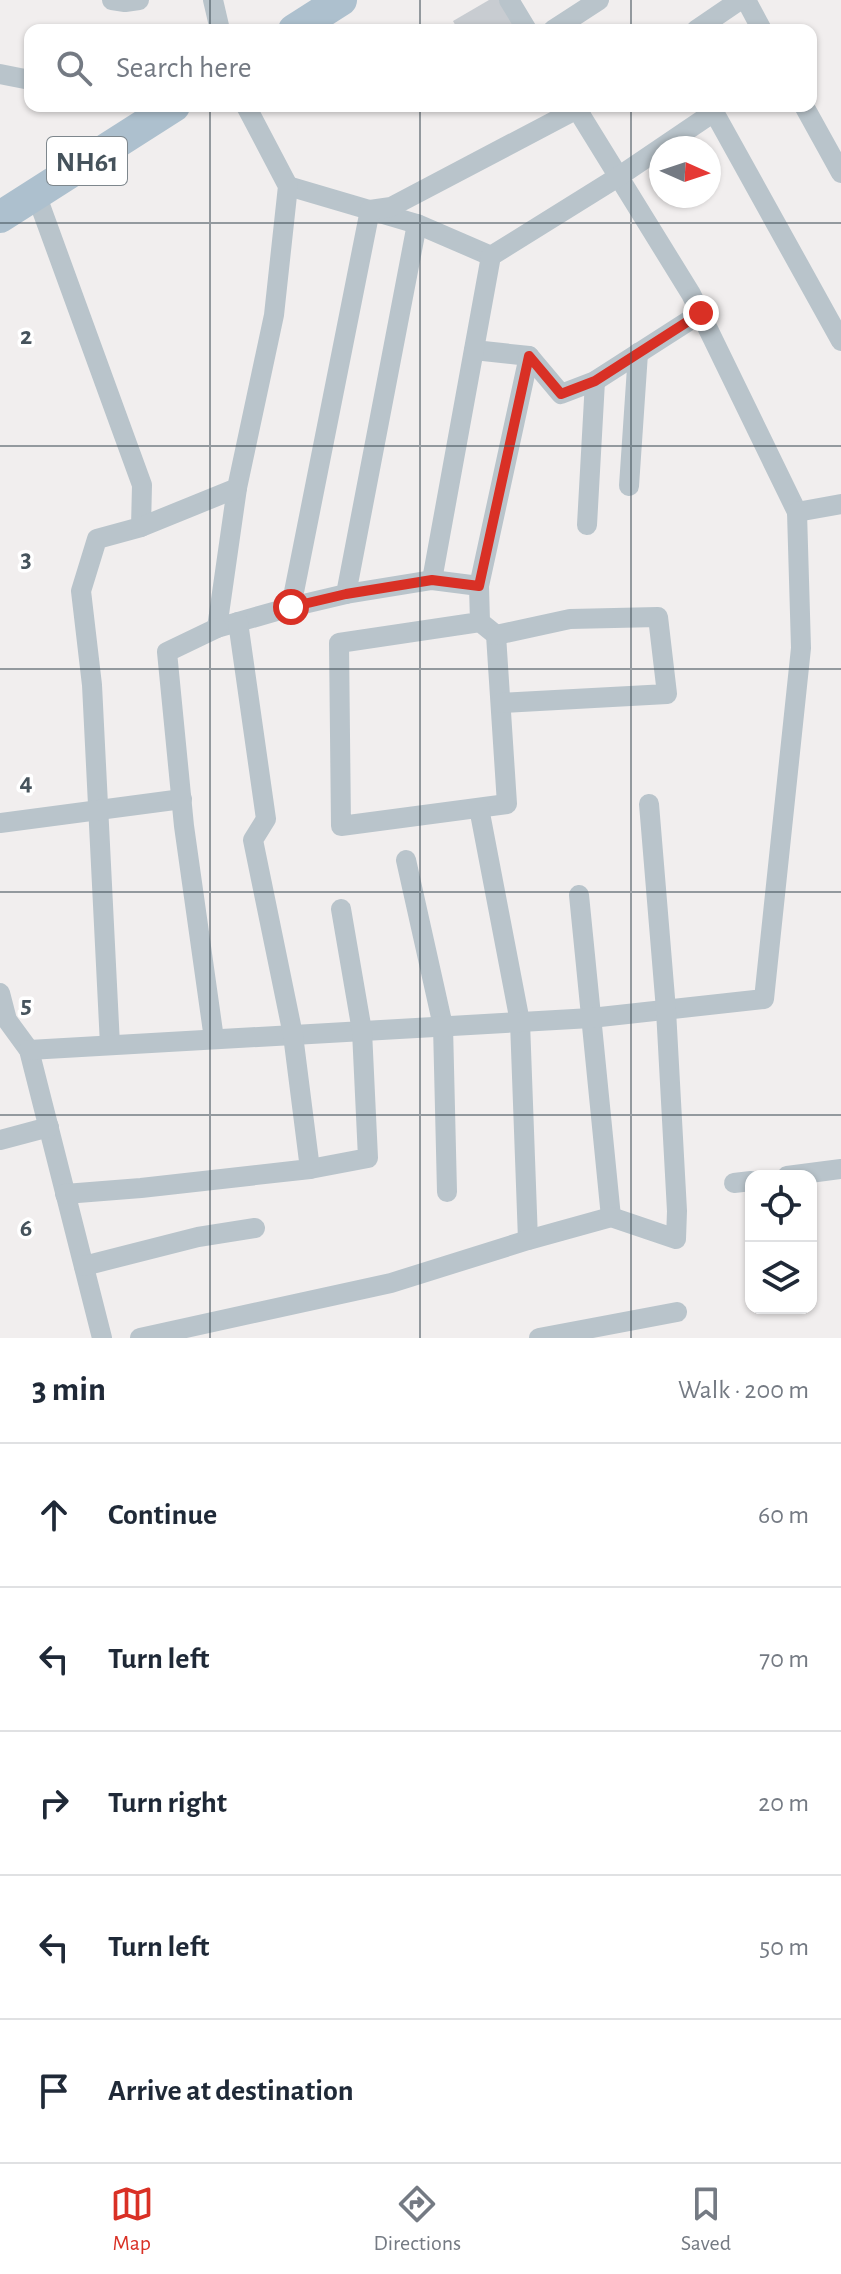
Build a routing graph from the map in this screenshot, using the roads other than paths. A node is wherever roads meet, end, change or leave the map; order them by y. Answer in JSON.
{"nodes":[{"id":1,"x":112,"y":0,"type":"edge"},
{"id":2,"x":139,"y":0,"type":"edge"},
{"id":3,"x":213,"y":0,"type":"edge"},
{"id":4,"x":341,"y":0,"type":"edge"},
{"id":5,"x":509,"y":0,"type":"edge"},
{"id":6,"x":599,"y":0,"type":"edge"},
{"id":7,"x":743,"y":0,"type":"edge"},
{"id":8,"x":219,"y":24,"type":"edge"},
{"id":9,"x":303,"y":24,"type":"edge"},
{"id":10,"x":523,"y":24,"type":"edge"},
{"id":11,"x":562,"y":24,"type":"edge"},
{"id":12,"x":705,"y":24,"type":"edge"},
{"id":13,"x":758,"y":24,"type":"edge"},
{"id":14,"x":0,"y":74,"type":"edge"},
{"id":15,"x":24,"y":79,"type":"edge"},
{"id":16,"x":154,"y":112,"type":"edge"},
{"id":17,"x":249,"y":112,"type":"edge"},
{"id":18,"x":569,"y":112,"type":"edge"},
{"id":19,"x":581,"y":112,"type":"edge"},
{"id":20,"x":807,"y":112,"type":"edge"},
{"id":21,"x":841,"y":173,"type":"edge"},
{"id":22,"x":618,"y":177,"type":"junction"},
{"id":23,"x":288,"y":186,"type":"junction"},
{"id":24,"x":36,"y":194,"type":"junction"},
{"id":25,"x":370,"y":210,"type":"junction"},
{"id":26,"x":0,"y":217,"type":"edge"},
{"id":27,"x":417,"y":224,"type":"junction"},
{"id":28,"x":491,"y":256,"type":"junction"},
{"id":29,"x":701,"y":313,"type":"junction"},
{"id":30,"x":841,"y":341,"type":"edge"},
{"id":31,"x":474,"y":350,"type":"junction"},
{"id":32,"x":638,"y":353,"type":"junction"},
{"id":33,"x":529,"y":356,"type":"junction"},
{"id":34,"x":595,"y":381,"type":"junction"},
{"id":35,"x":629,"y":486,"type":"dead end"},
{"id":36,"x":237,"y":488,"type":"junction"},
{"id":37,"x":841,"y":504,"type":"edge"},
{"id":38,"x":797,"y":512,"type":"junction"},
{"id":39,"x":587,"y":525,"type":"dead end"},
{"id":40,"x":141,"y":527,"type":"junction"},
{"id":41,"x":432,"y":580,"type":"junction"},
{"id":42,"x":479,"y":586,"type":"junction"},
{"id":43,"x":346,"y":594,"type":"junction"},
{"id":44,"x":291,"y":607,"type":"junction"},
{"id":45,"x":238,"y":622,"type":"junction"},
{"id":46,"x":217,"y":628,"type":"junction"},
{"id":47,"x":488,"y":628,"type":"junction"},
{"id":48,"x":501,"y":703,"type":"junction"},
{"id":49,"x":182,"y":799,"type":"junction"},
{"id":50,"x":649,"y":804,"type":"dead end"},
{"id":51,"x":479,"y":808,"type":"junction"},
{"id":52,"x":98,"y":810,"type":"junction"},
{"id":53,"x":0,"y":823,"type":"edge"},
{"id":54,"x":406,"y":860,"type":"dead end"},
{"id":55,"x":579,"y":895,"type":"dead end"},
{"id":56,"x":341,"y":909,"type":"dead end"},
{"id":57,"x":0,"y":993,"type":"edge"},
{"id":58,"x":666,"y":1010,"type":"junction"},
{"id":59,"x":591,"y":1018,"type":"junction"},
{"id":60,"x":520,"y":1022,"type":"junction"},
{"id":61,"x":443,"y":1026,"type":"junction"},
{"id":62,"x":362,"y":1031,"type":"junction"},
{"id":63,"x":293,"y":1035,"type":"junction"},
{"id":64,"x":214,"y":1039,"type":"junction"},
{"id":65,"x":110,"y":1045,"type":"junction"},
{"id":66,"x":29,"y":1050,"type":"junction"},
{"id":67,"x":49,"y":1127,"type":"junction"},
{"id":68,"x":0,"y":1140,"type":"edge"},
{"id":69,"x":310,"y":1169,"type":"junction"},
{"id":70,"x":841,"y":1169,"type":"edge"},
{"id":71,"x":817,"y":1172,"type":"edge"},
{"id":72,"x":447,"y":1192,"type":"dead end"},
{"id":73,"x":65,"y":1194,"type":"junction"},
{"id":74,"x":611,"y":1217,"type":"junction"},
{"id":75,"x":255,"y":1228,"type":"dead end"},
{"id":76,"x":528,"y":1240,"type":"junction"},
{"id":77,"x":84,"y":1266,"type":"junction"},
{"id":78,"x":677,"y":1312,"type":"dead end"},
{"id":79,"x":102,"y":1338,"type":"edge"},
{"id":80,"x":140,"y":1338,"type":"edge"},
{"id":81,"x":539,"y":1338,"type":"edge"}],
"edges":[{"from":1,"to":2,"type":"street"},
{"from":3,"to":8,"type":"street"},
{"from":4,"to":9,"type":"main road"},
{"from":5,"to":10,"type":"street"},
{"from":6,"to":11,"type":"street"},
{"from":7,"to":12,"type":"street"},
{"from":7,"to":13,"type":"street"},
{"from":14,"to":15,"type":"street"},
{"from":16,"to":24,"type":"main road","number":"NH61"},
{"from":17,"to":23,"type":"street"},
{"from":18,"to":25,"type":"street"},
{"from":19,"to":22,"type":"street"},
{"from":20,"to":21,"type":"street"},
{"from":22,"to":28,"type":"street"},
{"from":22,"to":29,"type":"street"},
{"from":22,"to":30,"type":"street"},
{"from":23,"to":25,"type":"street"},
{"from":23,"to":36,"type":"street"},
{"from":24,"to":26,"type":"main road","number":"NH61"},
{"from":24,"to":40,"type":"street"},
{"from":25,"to":27,"type":"street"},
{"from":25,"to":44,"type":"street"},
{"from":27,"to":28,"type":"street"},
{"from":27,"to":43,"type":"street"},
{"from":28,"to":31,"type":"street"},
{"from":29,"to":32,"type":"street"},
{"from":29,"to":38,"type":"street"},
{"from":31,"to":33,"type":"street"},
{"from":31,"to":41,"type":"street"},
{"from":32,"to":34,"type":"street"},
{"from":32,"to":35,"type":"street"},
{"from":33,"to":34,"type":"street"},
{"from":33,"to":42,"type":"street"},
{"from":34,"to":39,"type":"street"},
{"from":36,"to":40,"type":"street"},
{"from":36,"to":46,"type":"street"},
{"from":37,"to":38,"type":"street"},
{"from":38,"to":58,"type":"street"},
{"from":40,"to":52,"type":"street"},
{"from":41,"to":42,"type":"street"},
{"from":41,"to":43,"type":"street"},
{"from":42,"to":47,"type":"street"},
{"from":43,"to":44,"type":"street"},
{"from":44,"to":45,"type":"street"},
{"from":45,"to":46,"type":"street"},
{"from":45,"to":63,"type":"street"},
{"from":46,"to":49,"type":"street"},
{"from":47,"to":48,"type":"street"},
{"from":47,"to":48,"type":"street"},
{"from":47,"to":51,"type":"street"},
{"from":48,"to":51,"type":"street"},
{"from":49,"to":52,"type":"street"},
{"from":49,"to":64,"type":"street"},
{"from":50,"to":58,"type":"street"},
{"from":51,"to":60,"type":"street"},
{"from":52,"to":53,"type":"street"},
{"from":52,"to":65,"type":"street"},
{"from":54,"to":61,"type":"street"},
{"from":55,"to":59,"type":"street"},
{"from":56,"to":62,"type":"street"},
{"from":57,"to":66,"type":"street"},
{"from":58,"to":59,"type":"street"},
{"from":58,"to":74,"type":"street"},
{"from":59,"to":60,"type":"street"},
{"from":59,"to":74,"type":"street"},
{"from":60,"to":61,"type":"street"},
{"from":60,"to":76,"type":"street"},
{"from":61,"to":62,"type":"street"},
{"from":61,"to":72,"type":"street"},
{"from":62,"to":63,"type":"street"},
{"from":62,"to":69,"type":"street"},
{"from":63,"to":64,"type":"street"},
{"from":63,"to":69,"type":"street"},
{"from":64,"to":65,"type":"street"},
{"from":65,"to":66,"type":"street"},
{"from":66,"to":67,"type":"street"},
{"from":67,"to":68,"type":"street"},
{"from":67,"to":73,"type":"street"},
{"from":69,"to":73,"type":"street"},
{"from":70,"to":71,"type":"street"},
{"from":73,"to":77,"type":"street"},
{"from":74,"to":76,"type":"street"},
{"from":75,"to":77,"type":"street"},
{"from":76,"to":80,"type":"street"},
{"from":77,"to":79,"type":"street"},
{"from":78,"to":81,"type":"street"}]}
